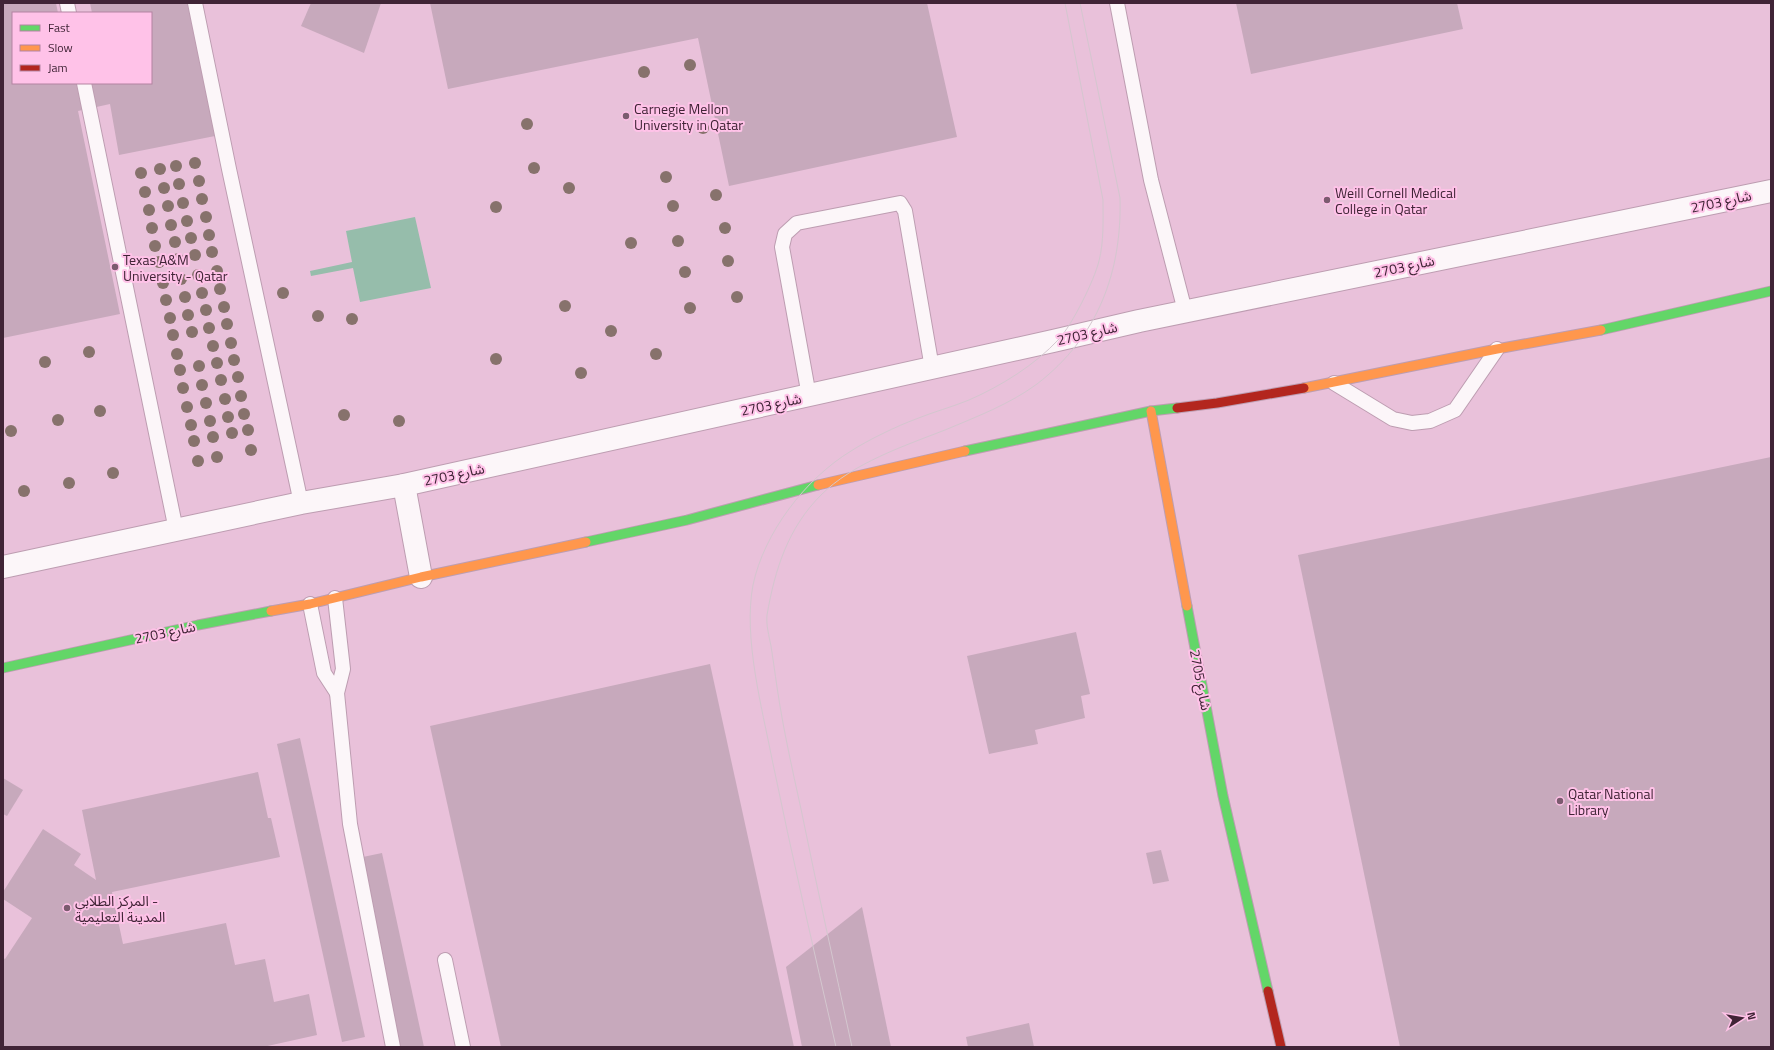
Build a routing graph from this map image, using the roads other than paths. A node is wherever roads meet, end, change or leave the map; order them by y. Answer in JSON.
{"nodes":[{"id":1,"x":195,"y":3,"type":"edge"},
{"id":2,"x":1117,"y":3,"type":"edge"},
{"id":3,"x":84,"y":84,"type":"edge"},
{"id":4,"x":1771,"y":191,"type":"edge"},
{"id":5,"x":1771,"y":291,"type":"edge"},
{"id":6,"x":1185,"y":311,"type":"junction"},
{"id":7,"x":1497,"y":349,"type":"junction"},
{"id":8,"x":932,"y":368,"type":"junction"},
{"id":9,"x":1334,"y":383,"type":"junction"},
{"id":10,"x":809,"y":396,"type":"junction"},
{"id":11,"x":1151,"y":411,"type":"junction"},
{"id":12,"x":404,"y":485,"type":"junction"},
{"id":13,"x":301,"y":503,"type":"junction"},
{"id":14,"x":176,"y":530,"type":"junction"},
{"id":15,"x":3,"y":567,"type":"edge"},
{"id":16,"x":421,"y":577,"type":"junction"},
{"id":17,"x":335,"y":598,"type":"junction"},
{"id":18,"x":310,"y":604,"type":"junction"},
{"id":19,"x":3,"y":668,"type":"edge"},
{"id":20,"x":337,"y":694,"type":"junction"},
{"id":21,"x":445,"y":960,"type":"dead end"},
{"id":22,"x":393,"y":1047,"type":"edge"},
{"id":23,"x":463,"y":1047,"type":"edge"},
{"id":24,"x":1281,"y":1047,"type":"edge"}],
"edges":[{"from":1,"to":13,"type":"lane"},
{"from":2,"to":6,"type":"lane"},
{"from":3,"to":14,"type":"lane"},
{"from":4,"to":6,"type":"street","name":"شارع 2703"},
{"from":5,"to":7,"type":"street","name":"شارع 2703"},
{"from":6,"to":8,"type":"street","name":"شارع 2703"},
{"from":7,"to":9,"type":"street","name":"شارع 2703"},
{"from":7,"to":9,"type":"lane"},
{"from":8,"to":10,"type":"street","name":"شارع 2703"},
{"from":8,"to":10,"type":"lane"},
{"from":9,"to":11,"type":"street","name":"شارع 2703"},
{"from":10,"to":12,"type":"street","name":"شارع 2703"},
{"from":11,"to":16,"type":"street","name":"شارع 2703"},
{"from":11,"to":24,"type":"street","name":"شارع 2705"},
{"from":12,"to":13,"type":"street","name":"شارع 2703"},
{"from":12,"to":16,"type":"street","name":"شارع 2703"},
{"from":13,"to":14,"type":"street","name":"شارع 2703"},
{"from":14,"to":15,"type":"street","name":"شارع 2703"},
{"from":16,"to":17,"type":"street","name":"شارع 2703"},
{"from":17,"to":18,"type":"street","name":"شارع 2703"},
{"from":17,"to":20,"type":"lane"},
{"from":18,"to":19,"type":"street","name":"شارع 2703"},
{"from":18,"to":20,"type":"lane"},
{"from":20,"to":22,"type":"lane"},
{"from":21,"to":23,"type":"lane"}]}
